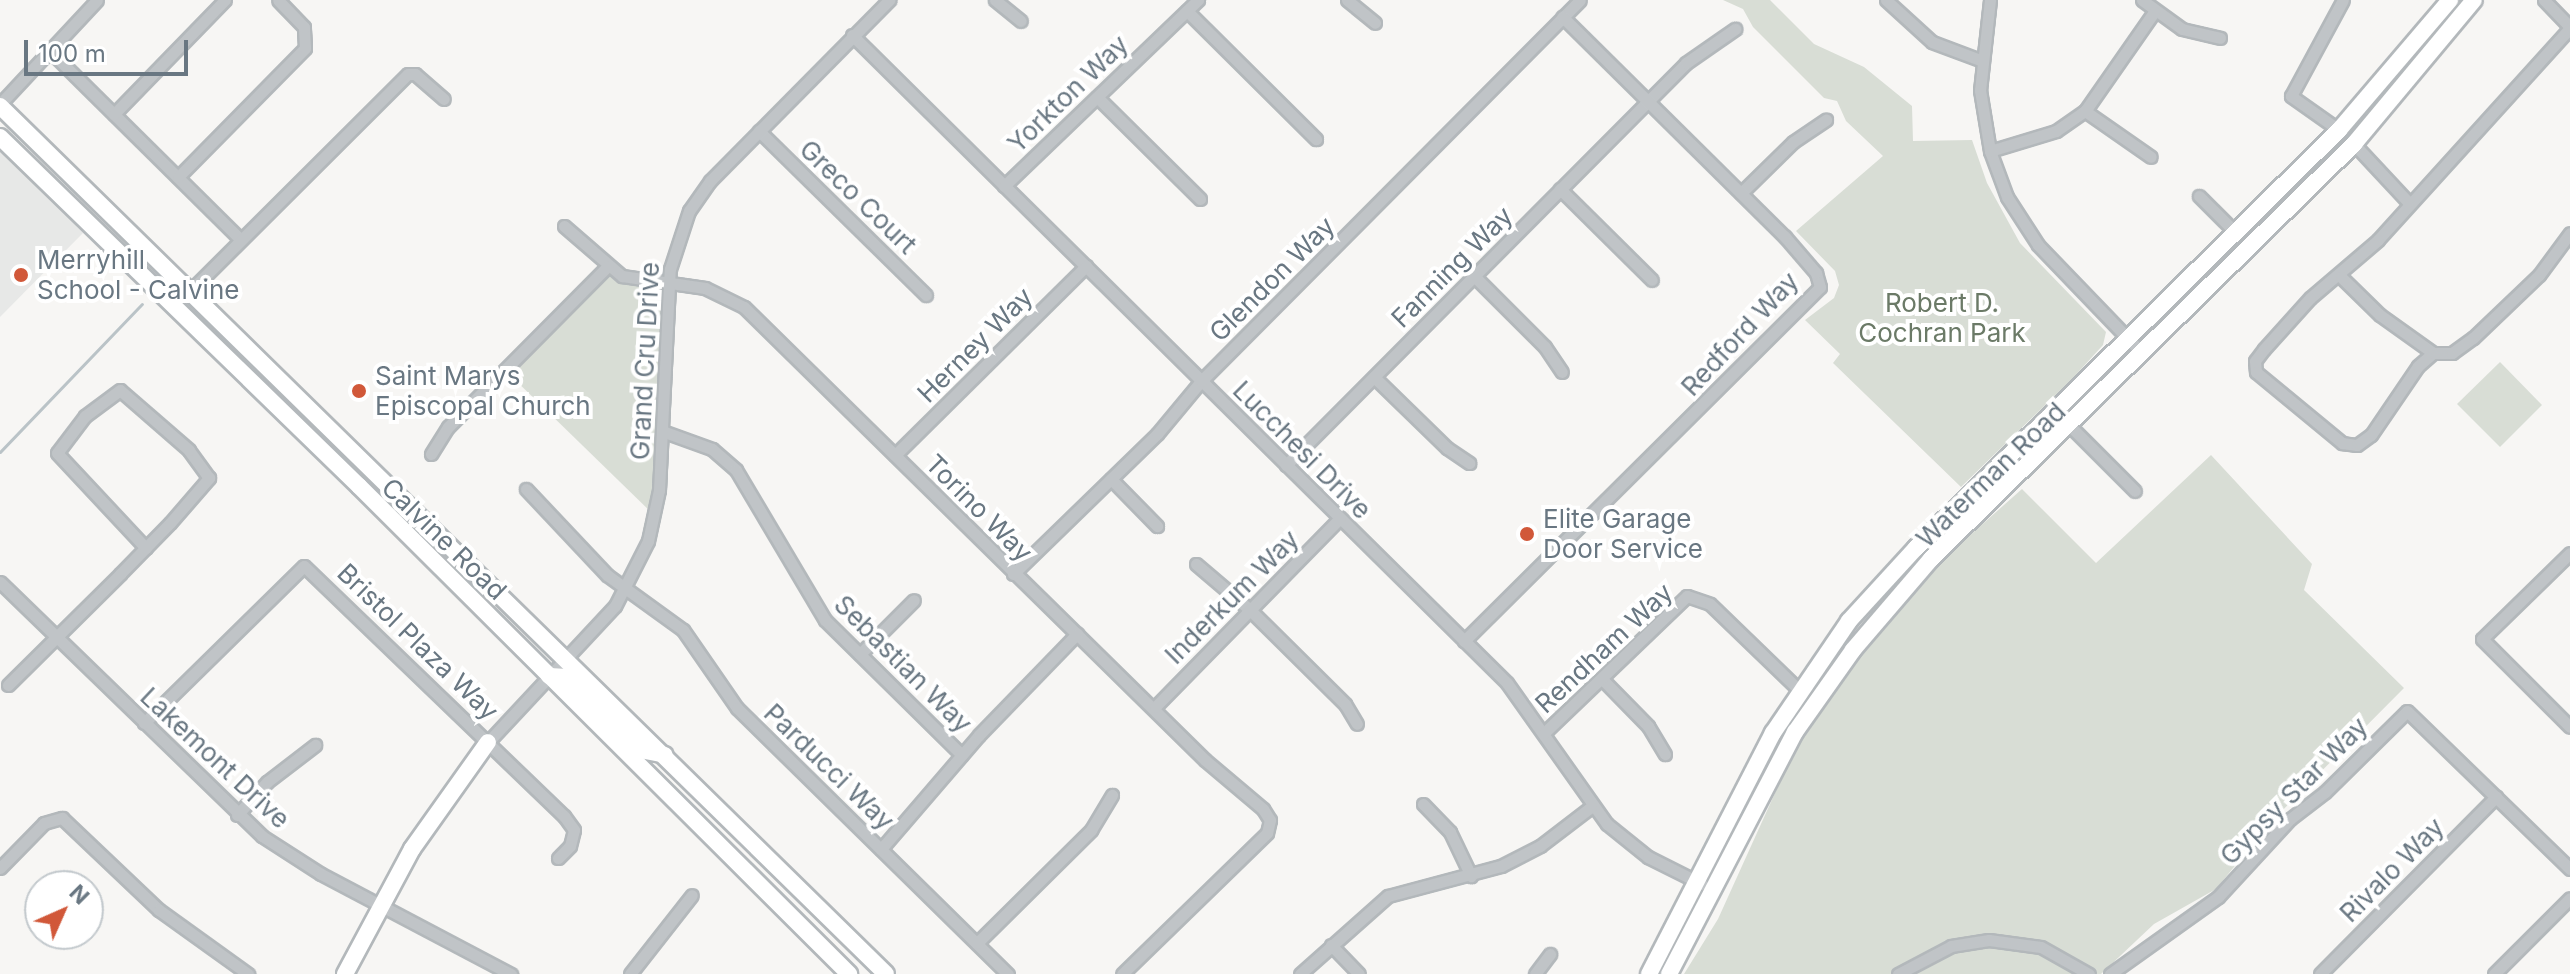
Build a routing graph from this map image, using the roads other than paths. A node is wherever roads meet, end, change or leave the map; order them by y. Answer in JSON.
{"nodes":[{"id":1,"x":97,"y":0,"type":"edge"},
{"id":2,"x":225,"y":0,"type":"edge"},
{"id":3,"x":278,"y":0,"type":"edge"},
{"id":4,"x":889,"y":0,"type":"edge"},
{"id":5,"x":995,"y":0,"type":"edge"},
{"id":6,"x":1198,"y":0,"type":"edge"},
{"id":7,"x":1347,"y":0,"type":"edge"},
{"id":8,"x":1580,"y":0,"type":"edge"},
{"id":9,"x":1886,"y":0,"type":"edge"},
{"id":10,"x":1990,"y":0,"type":"edge"},
{"id":11,"x":2142,"y":0,"type":"edge"},
{"id":12,"x":2343,"y":0,"type":"edge"},
{"id":13,"x":2450,"y":0,"type":"edge"},
{"id":14,"x":2474,"y":0,"type":"edge"},
{"id":15,"x":2544,"y":0,"type":"edge"},
{"id":16,"x":1187,"y":11,"type":"junction"},
{"id":17,"x":2154,"y":12,"type":"junction"},
{"id":18,"x":1563,"y":17,"type":"junction"},
{"id":19,"x":1021,"y":21,"type":"dead end"},
{"id":20,"x":1375,"y":23,"type":"dead end"},
{"id":21,"x":2570,"y":27,"type":"edge"},
{"id":22,"x":1735,"y":29,"type":"dead end"},
{"id":23,"x":852,"y":35,"type":"junction"},
{"id":24,"x":2220,"y":38,"type":"dead end"},
{"id":25,"x":2418,"y":38,"type":"junction"},
{"id":26,"x":51,"y":52,"type":"junction"},
{"id":27,"x":1980,"y":60,"type":"junction"},
{"id":28,"x":1097,"y":97,"type":"junction"},
{"id":29,"x":444,"y":99,"type":"dead end"},
{"id":30,"x":1648,"y":101,"type":"junction"},
{"id":31,"x":0,"y":105,"type":"edge"},
{"id":32,"x":2085,"y":111,"type":"junction"},
{"id":33,"x":114,"y":114,"type":"junction"},
{"id":34,"x":0,"y":120,"type":"edge"},
{"id":35,"x":1826,"y":120,"type":"dead end"},
{"id":36,"x":2339,"y":130,"type":"junction"},
{"id":37,"x":759,"y":131,"type":"junction"},
{"id":38,"x":0,"y":137,"type":"edge"},
{"id":39,"x":1316,"y":139,"type":"dead end"},
{"id":40,"x":2354,"y":144,"type":"junction"},
{"id":41,"x":1990,"y":151,"type":"junction"},
{"id":42,"x":2151,"y":157,"type":"dead end"},
{"id":43,"x":178,"y":177,"type":"junction"},
{"id":44,"x":1004,"y":186,"type":"junction"},
{"id":45,"x":1560,"y":189,"type":"junction"},
{"id":46,"x":1741,"y":193,"type":"junction"},
{"id":47,"x":2199,"y":196,"type":"dead end"},
{"id":48,"x":94,"y":199,"type":"junction"},
{"id":49,"x":1200,"y":199,"type":"dead end"},
{"id":50,"x":2408,"y":202,"type":"junction"},
{"id":51,"x":564,"y":226,"type":"dead end"},
{"id":52,"x":2235,"y":232,"type":"junction"},
{"id":53,"x":2570,"y":233,"type":"edge"},
{"id":54,"x":241,"y":240,"type":"junction"},
{"id":55,"x":1086,"y":266,"type":"junction"},
{"id":56,"x":607,"y":267,"type":"junction"},
{"id":57,"x":144,"y":274,"type":"junction"},
{"id":58,"x":1474,"y":276,"type":"junction"},
{"id":59,"x":2341,"y":277,"type":"junction"},
{"id":60,"x":1652,"y":280,"type":"dead end"},
{"id":61,"x":668,"y":285,"type":"junction"},
{"id":62,"x":189,"y":292,"type":"junction"},
{"id":63,"x":926,"y":295,"type":"dead end"},
{"id":64,"x":232,"y":334,"type":"junction"},
{"id":65,"x":2136,"y":346,"type":"junction"},
{"id":66,"x":2433,"y":353,"type":"junction"},
{"id":67,"x":1562,"y":372,"type":"dead end"},
{"id":68,"x":1374,"y":377,"type":"junction"},
{"id":69,"x":1201,"y":381,"type":"junction"},
{"id":70,"x":2069,"y":425,"type":"junction"},
{"id":71,"x":662,"y":431,"type":"junction"},
{"id":72,"x":431,"y":454,"type":"dead end"},
{"id":73,"x":895,"y":455,"type":"junction"},
{"id":74,"x":1469,"y":463,"type":"dead end"},
{"id":75,"x":1286,"y":465,"type":"junction"},
{"id":76,"x":1111,"y":479,"type":"junction"},
{"id":77,"x":526,"y":489,"type":"dead end"},
{"id":78,"x":2135,"y":491,"type":"dead end"},
{"id":79,"x":1340,"y":518,"type":"junction"},
{"id":80,"x":1157,"y":526,"type":"dead end"},
{"id":81,"x":146,"y":548,"type":"junction"},
{"id":82,"x":2570,"y":553,"type":"edge"},
{"id":83,"x":1196,"y":564,"type":"dead end"},
{"id":84,"x":445,"y":572,"type":"junction"},
{"id":85,"x":1013,"y":574,"type":"junction"},
{"id":86,"x":0,"y":582,"type":"edge"},
{"id":87,"x":626,"y":589,"type":"junction"},
{"id":88,"x":914,"y":600,"type":"dead end"},
{"id":89,"x":1250,"y":610,"type":"junction"},
{"id":90,"x":1077,"y":634,"type":"junction"},
{"id":91,"x":57,"y":637,"type":"junction"},
{"id":92,"x":1464,"y":641,"type":"junction"},
{"id":93,"x":860,"y":654,"type":"junction"},
{"id":94,"x":567,"y":659,"type":"junction"},
{"id":95,"x":549,"y":676,"type":"junction"},
{"id":96,"x":1602,"y":679,"type":"junction"},
{"id":97,"x":8,"y":685,"type":"dead end"},
{"id":98,"x":1799,"y":690,"type":"junction"},
{"id":99,"x":1155,"y":707,"type":"junction"},
{"id":100,"x":144,"y":723,"type":"junction"},
{"id":101,"x":1357,"y":724,"type":"dead end"},
{"id":102,"x":2570,"y":727,"type":"edge"},
{"id":103,"x":1544,"y":733,"type":"junction"},
{"id":104,"x":488,"y":742,"type":"junction"},
{"id":105,"x":315,"y":745,"type":"dead end"},
{"id":106,"x":1665,"y":754,"type":"dead end"},
{"id":107,"x":962,"y":755,"type":"junction"},
{"id":108,"x":667,"y":756,"type":"junction"},
{"id":109,"x":1112,"y":795,"type":"dead end"},
{"id":110,"x":2496,"y":797,"type":"junction"},
{"id":111,"x":1423,"y":804,"type":"dead end"},
{"id":112,"x":1591,"y":807,"type":"junction"},
{"id":113,"x":237,"y":815,"type":"junction"},
{"id":114,"x":881,"y":849,"type":"junction"},
{"id":115,"x":558,"y":858,"type":"dead end"},
{"id":116,"x":0,"y":868,"type":"edge"},
{"id":117,"x":2570,"y":869,"type":"edge"},
{"id":118,"x":1471,"y":876,"type":"junction"},
{"id":119,"x":1698,"y":883,"type":"junction"},
{"id":120,"x":1715,"y":891,"type":"junction"},
{"id":121,"x":692,"y":895,"type":"dead end"},
{"id":122,"x":2570,"y":898,"type":"edge"},
{"id":123,"x":381,"y":906,"type":"junction"},
{"id":124,"x":977,"y":943,"type":"junction"},
{"id":125,"x":1331,"y":945,"type":"junction"},
{"id":126,"x":1550,"y":954,"type":"dead end"},
{"id":127,"x":488,"y":969,"type":"edge"},
{"id":128,"x":248,"y":974,"type":"edge"},
{"id":129,"x":345,"y":974,"type":"edge"},
{"id":130,"x":511,"y":974,"type":"edge"},
{"id":131,"x":630,"y":974,"type":"edge"},
{"id":132,"x":849,"y":974,"type":"edge"},
{"id":133,"x":886,"y":974,"type":"edge"},
{"id":134,"x":1008,"y":974,"type":"edge"},
{"id":135,"x":1122,"y":974,"type":"edge"},
{"id":136,"x":1300,"y":974,"type":"edge"},
{"id":137,"x":1359,"y":974,"type":"edge"},
{"id":138,"x":1535,"y":974,"type":"edge"},
{"id":139,"x":1649,"y":974,"type":"edge"},
{"id":140,"x":1669,"y":974,"type":"edge"},
{"id":141,"x":1898,"y":974,"type":"edge"},
{"id":142,"x":2089,"y":974,"type":"edge"},
{"id":143,"x":2110,"y":974,"type":"edge"},
{"id":144,"x":2320,"y":974,"type":"edge"},
{"id":145,"x":2494,"y":974,"type":"edge"}],
"edges":[{"from":1,"to":26,"type":"street"},
{"from":2,"to":33,"type":"street"},
{"from":3,"to":43,"type":"street"},
{"from":4,"to":23,"type":"street","name":"Grand Cru Drive"},
{"from":5,"to":19,"type":"street"},
{"from":6,"to":16,"type":"street","name":"Yorkton Way"},
{"from":7,"to":20,"type":"street"},
{"from":8,"to":18,"type":"street"},
{"from":9,"to":27,"type":"street"},
{"from":10,"to":27,"type":"street"},
{"from":11,"to":17,"type":"street"},
{"from":12,"to":36,"type":"street"},
{"from":13,"to":25,"type":"main road","name":"Waterman Road"},
{"from":14,"to":40,"type":"main road","name":"Waterman Road"},
{"from":15,"to":21,"type":"street"},
{"from":16,"to":28,"type":"street","name":"Yorkton Way"},
{"from":16,"to":39,"type":"street"},
{"from":17,"to":24,"type":"street"},
{"from":17,"to":32,"type":"street"},
{"from":18,"to":30,"type":"street","name":"Redford Way"},
{"from":18,"to":69,"type":"street","name":"Glendon Way"},
{"from":21,"to":50,"type":"street"},
{"from":22,"to":30,"type":"street","name":"Fanning Way"},
{"from":23,"to":37,"type":"street","name":"Grand Cru Drive"},
{"from":23,"to":44,"type":"street","name":"Lucchesi Drive"},
{"from":25,"to":36,"type":"main road","name":"Waterman Road"},
{"from":25,"to":40,"type":"main road","name":"Waterman Road"},
{"from":26,"to":31,"type":"street"},
{"from":26,"to":33,"type":"street"},
{"from":27,"to":41,"type":"street"},
{"from":28,"to":44,"type":"street","name":"Yorkton Way"},
{"from":28,"to":49,"type":"street"},
{"from":29,"to":54,"type":"street"},
{"from":30,"to":45,"type":"street","name":"Fanning Way"},
{"from":30,"to":46,"type":"street","name":"Redford Way"},
{"from":31,"to":48,"type":"main road","name":"Calvine Road"},
{"from":32,"to":41,"type":"street"},
{"from":32,"to":42,"type":"street"},
{"from":33,"to":43,"type":"street"},
{"from":34,"to":48,"type":"main road"},
{"from":35,"to":46,"type":"street"},
{"from":36,"to":52,"type":"main road","name":"Waterman Road"},
{"from":37,"to":61,"type":"street","name":"Grand Cru Drive"},
{"from":37,"to":63,"type":"street","name":"Greco Court"},
{"from":38,"to":57,"type":"main road","name":"Calvine Road"},
{"from":40,"to":50,"type":"street"},
{"from":40,"to":65,"type":"main road","name":"Waterman Road"},
{"from":41,"to":65,"type":"street"},
{"from":43,"to":54,"type":"street"},
{"from":44,"to":55,"type":"street","name":"Lucchesi Drive"},
{"from":45,"to":58,"type":"street","name":"Fanning Way"},
{"from":45,"to":60,"type":"street"},
{"from":46,"to":92,"type":"street","name":"Redford Way"},
{"from":47,"to":52,"type":"street"},
{"from":48,"to":62,"type":"main road","name":"Calvine Road"},
{"from":50,"to":59,"type":"street"},
{"from":51,"to":56,"type":"street","name":"Torino Way"},
{"from":52,"to":65,"type":"main road","name":"Waterman Road"},
{"from":53,"to":66,"type":"street"},
{"from":54,"to":62,"type":"street"},
{"from":55,"to":69,"type":"street","name":"Lucchesi Drive"},
{"from":55,"to":73,"type":"street","name":"Herney Way"},
{"from":56,"to":61,"type":"street","name":"Torino Way"},
{"from":56,"to":72,"type":"street"},
{"from":57,"to":64,"type":"main road"},
{"from":57,"to":84,"type":"main road","name":"Calvine Road"},
{"from":58,"to":67,"type":"street"},
{"from":58,"to":68,"type":"street","name":"Fanning Way"},
{"from":59,"to":66,"type":"street"},
{"from":59,"to":66,"type":"street"},
{"from":61,"to":71,"type":"street","name":"Grand Cru Drive"},
{"from":61,"to":73,"type":"street","name":"Torino Way"},
{"from":62,"to":64,"type":"main road","name":"Calvine Road"},
{"from":64,"to":94,"type":"main road","name":"Calvine Road"},
{"from":65,"to":70,"type":"main road","name":"Waterman Road"},
{"from":65,"to":98,"type":"main road","name":"Waterman Road"},
{"from":68,"to":74,"type":"street"},
{"from":68,"to":75,"type":"street","name":"Fanning Way"},
{"from":69,"to":75,"type":"street","name":"Lucchesi Drive"},
{"from":69,"to":76,"type":"street","name":"Glendon Way"},
{"from":70,"to":78,"type":"street"},
{"from":70,"to":120,"type":"main road","name":"Waterman Road"},
{"from":71,"to":87,"type":"street","name":"Grand Cru Drive"},
{"from":71,"to":93,"type":"street","name":"Sebastian Way"},
{"from":73,"to":85,"type":"street","name":"Torino Way"},
{"from":75,"to":79,"type":"street","name":"Lucchesi Drive"},
{"from":76,"to":80,"type":"street"},
{"from":76,"to":85,"type":"street","name":"Glendon Way"},
{"from":77,"to":87,"type":"street","name":"Parducci Way"},
{"from":79,"to":89,"type":"street","name":"Inderkum Way"},
{"from":79,"to":92,"type":"street","name":"Lucchesi Drive"},
{"from":81,"to":81,"type":"street"},
{"from":81,"to":91,"type":"street"},
{"from":82,"to":102,"type":"street"},
{"from":83,"to":89,"type":"street"},
{"from":84,"to":94,"type":"main road"},
{"from":84,"to":95,"type":"main road","name":"Calvine Road"},
{"from":85,"to":90,"type":"street","name":"Torino Way"},
{"from":86,"to":91,"type":"street","name":"Lakemont Drive"},
{"from":87,"to":94,"type":"street","name":"Grand Cru Drive"},
{"from":87,"to":114,"type":"street","name":"Parducci Way"},
{"from":88,"to":93,"type":"street"},
{"from":89,"to":99,"type":"street","name":"Inderkum Way"},
{"from":89,"to":101,"type":"street"},
{"from":90,"to":99,"type":"street","name":"Torino Way"},
{"from":90,"to":107,"type":"street"},
{"from":91,"to":97,"type":"street"},
{"from":91,"to":100,"type":"street","name":"Lakemont Drive"},
{"from":92,"to":103,"type":"street","name":"Lucchesi Drive"},
{"from":93,"to":107,"type":"street","name":"Sebastian Way"},
{"from":94,"to":95,"type":"street","name":"Grand Cru Drive"},
{"from":94,"to":108,"type":"main road","name":"Calvine Road"},
{"from":95,"to":104,"type":"street","name":"Grand Cru Drive"},
{"from":95,"to":108,"type":"main road"},
{"from":95,"to":132,"type":"main road","name":"Calvine Road"},
{"from":96,"to":98,"type":"street","name":"Rendham Way"},
{"from":96,"to":103,"type":"street","name":"Rendham Way"},
{"from":96,"to":106,"type":"street"},
{"from":98,"to":119,"type":"main road","name":"Waterman Road"},
{"from":99,"to":135,"type":"street","name":"Torino Way"},
{"from":100,"to":104,"type":"street","name":"Bristol Plaza Way"},
{"from":100,"to":113,"type":"street","name":"Lakemont Drive"},
{"from":103,"to":112,"type":"street","name":"Lucchesi Drive"},
{"from":104,"to":115,"type":"street"},
{"from":104,"to":123,"type":"main road"},
{"from":105,"to":113,"type":"street"},
{"from":107,"to":114,"type":"street"},
{"from":108,"to":133,"type":"main road","name":"Calvine Road"},
{"from":109,"to":124,"type":"street"},
{"from":110,"to":117,"type":"street"},
{"from":110,"to":143,"type":"street","name":"Gypsy Star Way"},
{"from":110,"to":144,"type":"street","name":"Rivalo Way"},
{"from":111,"to":118,"type":"street"},
{"from":112,"to":118,"type":"street"},
{"from":112,"to":119,"type":"street","name":"Lucchesi Drive"},
{"from":113,"to":123,"type":"street","name":"Lakemont Drive"},
{"from":114,"to":124,"type":"street","name":"Parducci Way"},
{"from":116,"to":128,"type":"street"},
{"from":118,"to":125,"type":"street"},
{"from":119,"to":120,"type":"street","name":"Lucchesi Drive"},
{"from":119,"to":139,"type":"main road","name":"Waterman Road"},
{"from":120,"to":140,"type":"main road","name":"Waterman Road"},
{"from":121,"to":131,"type":"street"},
{"from":122,"to":145,"type":"street"},
{"from":123,"to":127,"type":"street","name":"Lakemont Drive"},
{"from":123,"to":129,"type":"main road"},
{"from":124,"to":134,"type":"street","name":"Parducci Way"},
{"from":125,"to":136,"type":"street"},
{"from":125,"to":137,"type":"street"},
{"from":126,"to":138,"type":"street"},
{"from":127,"to":130,"type":"street","name":"Lakemont Drive"},
{"from":141,"to":142,"type":"street"}]}
